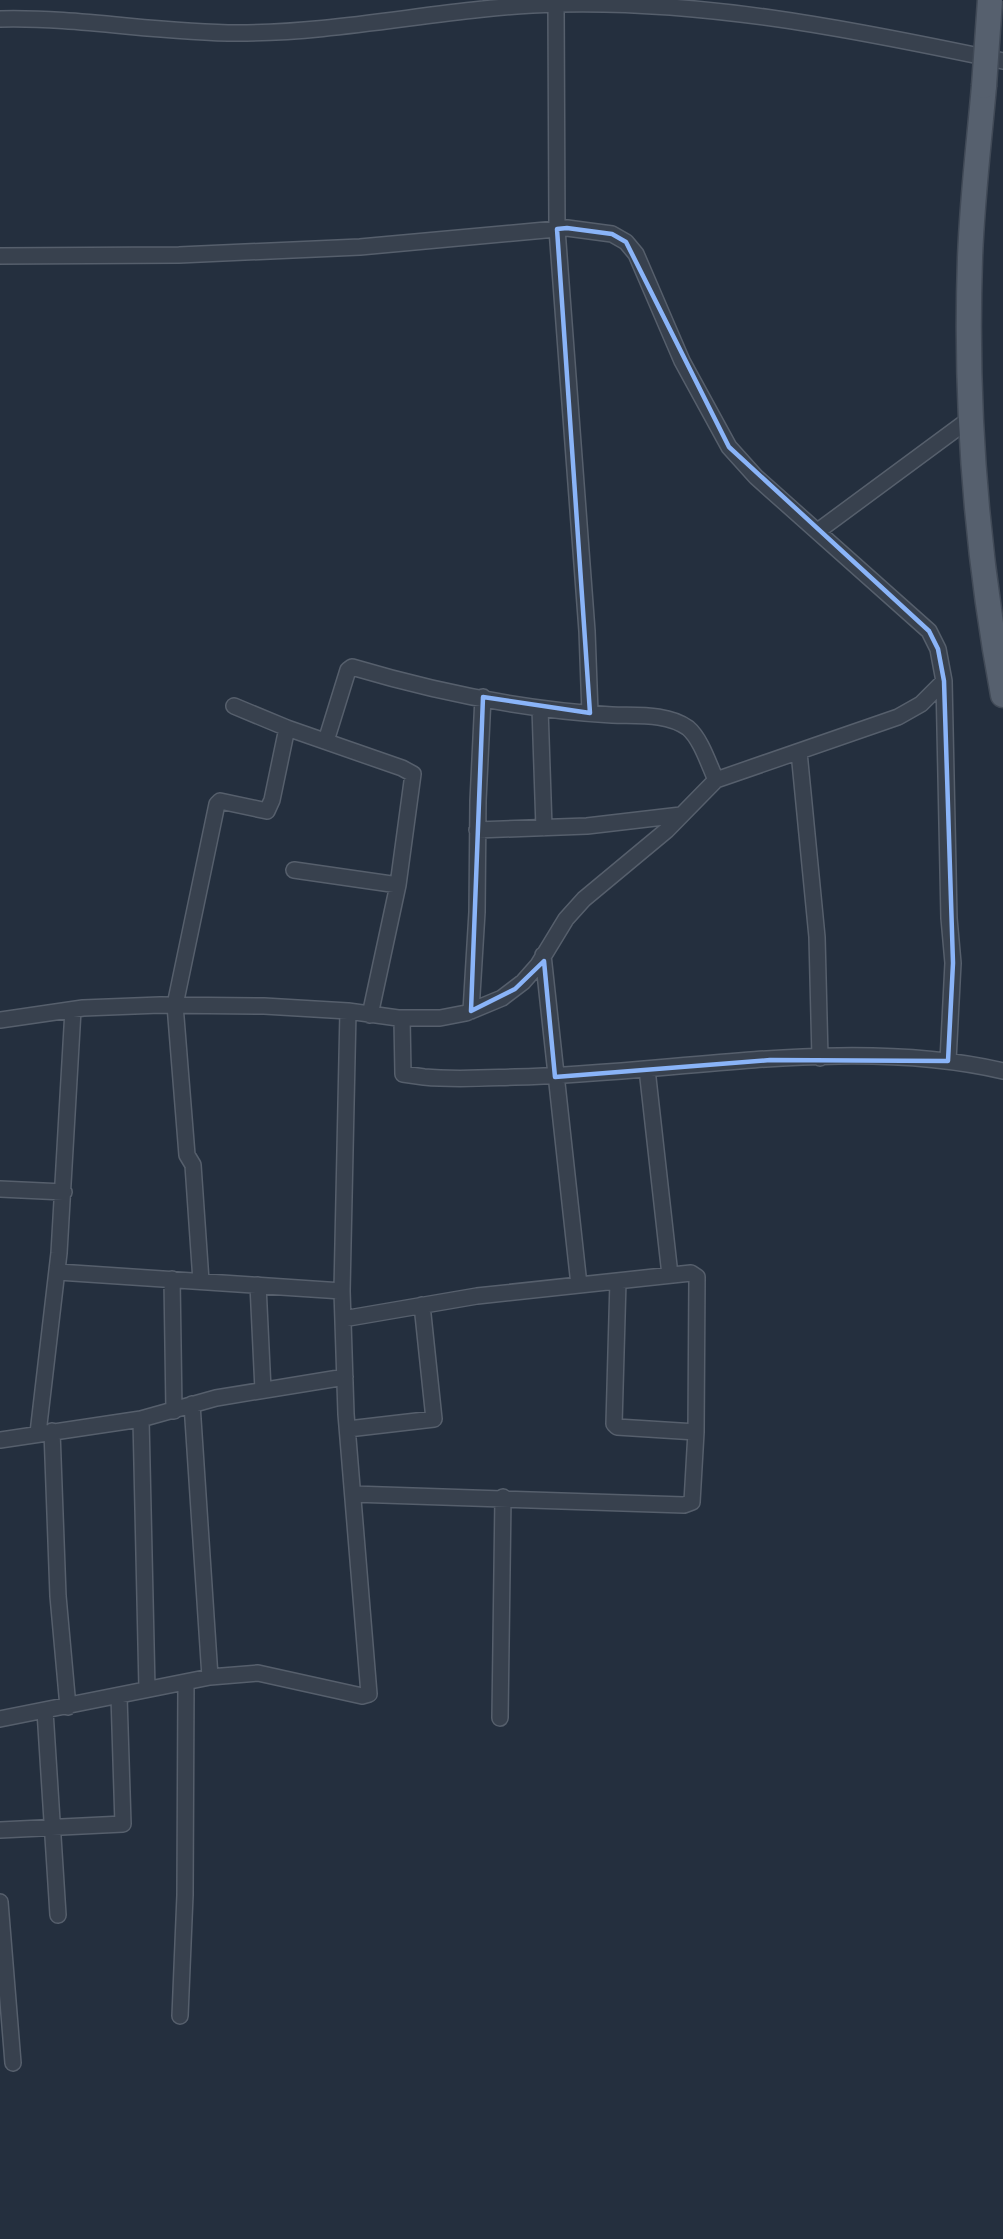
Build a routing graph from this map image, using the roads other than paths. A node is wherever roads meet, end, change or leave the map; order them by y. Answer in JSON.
{"nodes":[{"id":1,"x":990,"y":0,"type":"edge"},
{"id":2,"x":556,"y":4,"type":"junction"},
{"id":3,"x":0,"y":19,"type":"edge"},
{"id":4,"x":1003,"y":61,"type":"edge"},
{"id":5,"x":557,"y":229,"type":"junction"},
{"id":6,"x":0,"y":256,"type":"edge"},
{"id":7,"x":971,"y":418,"type":"junction"},
{"id":8,"x":818,"y":531,"type":"junction"},
{"id":9,"x":944,"y":681,"type":"junction"},
{"id":10,"x":1003,"y":695,"type":"edge"},
{"id":11,"x":483,"y":697,"type":"junction"},
{"id":12,"x":234,"y":706,"type":"dead end"},
{"id":13,"x":540,"y":708,"type":"junction"},
{"id":14,"x":591,"y":713,"type":"junction"},
{"id":15,"x":287,"y":728,"type":"junction"},
{"id":16,"x":326,"y":741,"type":"junction"},
{"id":17,"x":799,"y":752,"type":"junction"},
{"id":18,"x":716,"y":780,"type":"junction"},
{"id":19,"x":681,"y":815,"type":"junction"},
{"id":20,"x":544,"y":828,"type":"junction"},
{"id":21,"x":477,"y":830,"type":"junction"},
{"id":22,"x":294,"y":870,"type":"dead end"},
{"id":23,"x":398,"y":885,"type":"junction"},
{"id":24,"x":543,"y":955,"type":"junction"},
{"id":25,"x":175,"y":1005,"type":"junction"},
{"id":26,"x":73,"y":1010,"type":"junction"},
{"id":27,"x":348,"y":1011,"type":"junction"},
{"id":28,"x":471,"y":1011,"type":"junction"},
{"id":29,"x":370,"y":1015,"type":"junction"},
{"id":30,"x":402,"y":1019,"type":"junction"},
{"id":31,"x":0,"y":1020,"type":"edge"},
{"id":32,"x":820,"y":1058,"type":"junction"},
{"id":33,"x":948,"y":1061,"type":"junction"},
{"id":34,"x":647,"y":1069,"type":"junction"},
{"id":35,"x":1003,"y":1071,"type":"edge"},
{"id":36,"x":555,"y":1077,"type":"junction"},
{"id":37,"x":0,"y":1189,"type":"edge"},
{"id":38,"x":63,"y":1192,"type":"junction"},
{"id":39,"x":58,"y":1272,"type":"junction"},
{"id":40,"x":670,"y":1275,"type":"junction"},
{"id":41,"x":172,"y":1279,"type":"junction"},
{"id":42,"x":201,"y":1281,"type":"junction"},
{"id":43,"x":618,"y":1281,"type":"junction"},
{"id":44,"x":258,"y":1285,"type":"junction"},
{"id":45,"x":579,"y":1285,"type":"junction"},
{"id":46,"x":342,"y":1291,"type":"junction"},
{"id":47,"x":422,"y":1305,"type":"junction"},
{"id":48,"x":343,"y":1318,"type":"junction"},
{"id":49,"x":345,"y":1377,"type":"junction"},
{"id":50,"x":263,"y":1390,"type":"junction"},
{"id":51,"x":192,"y":1404,"type":"junction"},
{"id":52,"x":174,"y":1411,"type":"junction"},
{"id":53,"x":141,"y":1419,"type":"junction"},
{"id":54,"x":348,"y":1429,"type":"junction"},
{"id":55,"x":45,"y":1432,"type":"junction"},
{"id":56,"x":696,"y":1432,"type":"junction"},
{"id":57,"x":0,"y":1440,"type":"edge"},
{"id":58,"x":353,"y":1494,"type":"junction"},
{"id":59,"x":503,"y":1497,"type":"junction"},
{"id":60,"x":210,"y":1677,"type":"junction"},
{"id":61,"x":186,"y":1682,"type":"junction"},
{"id":62,"x":147,"y":1689,"type":"junction"},
{"id":63,"x":119,"y":1696,"type":"junction"},
{"id":64,"x":68,"y":1707,"type":"junction"},
{"id":65,"x":45,"y":1711,"type":"junction"},
{"id":66,"x":500,"y":1718,"type":"dead end"},
{"id":67,"x":0,"y":1719,"type":"edge"},
{"id":68,"x":53,"y":1828,"type":"junction"},
{"id":69,"x":0,"y":1830,"type":"edge"},
{"id":70,"x":0,"y":1902,"type":"edge"},
{"id":71,"x":58,"y":1915,"type":"dead end"},
{"id":72,"x":180,"y":2016,"type":"dead end"},
{"id":73,"x":13,"y":2063,"type":"dead end"}],
"edges":[{"from":1,"to":7,"type":"main road","bridge":true},
{"from":2,"to":3,"type":"street"},
{"from":2,"to":4,"type":"street"},
{"from":2,"to":5,"type":"street"},
{"from":5,"to":6,"type":"street"},
{"from":5,"to":8,"type":"street"},
{"from":5,"to":14,"type":"street"},
{"from":7,"to":8,"type":"street"},
{"from":7,"to":10,"type":"main road"},
{"from":8,"to":9,"type":"street"},
{"from":9,"to":17,"type":"street"},
{"from":9,"to":33,"type":"street"},
{"from":11,"to":13,"type":"street"},
{"from":11,"to":16,"type":"street"},
{"from":11,"to":21,"type":"street"},
{"from":12,"to":15,"type":"street"},
{"from":13,"to":14,"type":"street"},
{"from":13,"to":20,"type":"street"},
{"from":14,"to":18,"type":"street"},
{"from":15,"to":16,"type":"street"},
{"from":15,"to":25,"type":"street"},
{"from":16,"to":23,"type":"street"},
{"from":17,"to":18,"type":"street"},
{"from":17,"to":32,"type":"street"},
{"from":18,"to":19,"type":"street"},
{"from":19,"to":20,"type":"street"},
{"from":19,"to":24,"type":"street"},
{"from":20,"to":21,"type":"street"},
{"from":21,"to":28,"type":"street"},
{"from":22,"to":23,"type":"street"},
{"from":23,"to":29,"type":"street"},
{"from":24,"to":28,"type":"street"},
{"from":24,"to":36,"type":"street"},
{"from":25,"to":26,"type":"street"},
{"from":25,"to":27,"type":"street"},
{"from":25,"to":42,"type":"street"},
{"from":26,"to":31,"type":"street"},
{"from":26,"to":38,"type":"street"},
{"from":27,"to":29,"type":"street"},
{"from":27,"to":46,"type":"street"},
{"from":28,"to":30,"type":"street"},
{"from":29,"to":30,"type":"street"},
{"from":30,"to":36,"type":"street"},
{"from":32,"to":33,"type":"street"},
{"from":32,"to":34,"type":"street"},
{"from":33,"to":35,"type":"street"},
{"from":34,"to":36,"type":"street"},
{"from":34,"to":40,"type":"street"},
{"from":36,"to":45,"type":"street"},
{"from":37,"to":38,"type":"street"},
{"from":38,"to":39,"type":"street"},
{"from":39,"to":41,"type":"street"},
{"from":39,"to":55,"type":"street"},
{"from":40,"to":43,"type":"street"},
{"from":40,"to":56,"type":"street"},
{"from":41,"to":42,"type":"street"},
{"from":41,"to":52,"type":"street"},
{"from":42,"to":44,"type":"street"},
{"from":43,"to":45,"type":"street"},
{"from":43,"to":56,"type":"street"},
{"from":44,"to":46,"type":"street"},
{"from":44,"to":50,"type":"street"},
{"from":45,"to":47,"type":"street"},
{"from":46,"to":48,"type":"street"},
{"from":47,"to":48,"type":"street"},
{"from":47,"to":54,"type":"street"},
{"from":48,"to":49,"type":"street"},
{"from":49,"to":50,"type":"street"},
{"from":49,"to":54,"type":"street"},
{"from":50,"to":51,"type":"street"},
{"from":51,"to":52,"type":"street"},
{"from":51,"to":60,"type":"street"},
{"from":52,"to":53,"type":"street"},
{"from":53,"to":55,"type":"street"},
{"from":53,"to":62,"type":"street"},
{"from":54,"to":58,"type":"street"},
{"from":55,"to":57,"type":"street"},
{"from":55,"to":64,"type":"street"},
{"from":56,"to":59,"type":"street"},
{"from":58,"to":59,"type":"street"},
{"from":58,"to":60,"type":"street"},
{"from":59,"to":66,"type":"street"},
{"from":60,"to":61,"type":"street"},
{"from":61,"to":62,"type":"street"},
{"from":61,"to":72,"type":"street"},
{"from":62,"to":63,"type":"street"},
{"from":63,"to":64,"type":"street"},
{"from":63,"to":68,"type":"street"},
{"from":64,"to":65,"type":"street"},
{"from":65,"to":67,"type":"street"},
{"from":65,"to":68,"type":"street"},
{"from":68,"to":69,"type":"street"},
{"from":68,"to":71,"type":"street"},
{"from":70,"to":73,"type":"street"}]}
